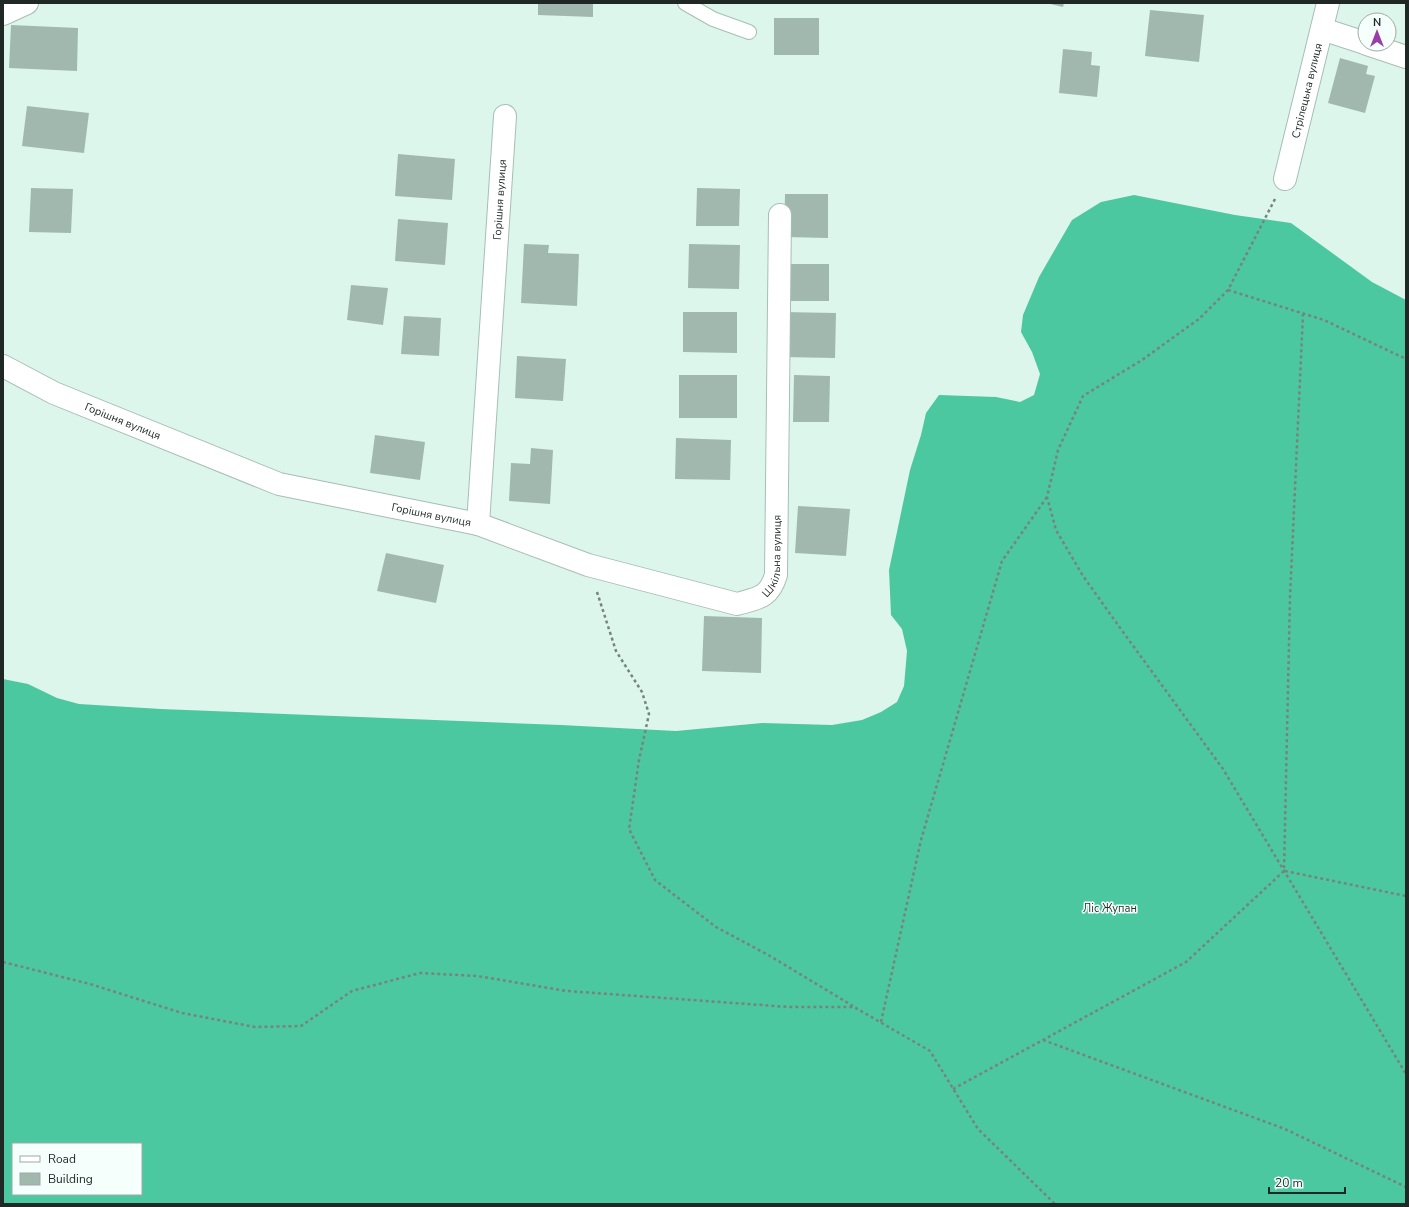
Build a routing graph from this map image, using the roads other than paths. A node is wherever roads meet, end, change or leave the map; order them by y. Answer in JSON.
{"nodes":[{"id":1,"x":27,"y":3,"type":"edge"},
{"id":2,"x":685,"y":3,"type":"edge"},
{"id":3,"x":1328,"y":3,"type":"edge"},
{"id":4,"x":3,"y":14,"type":"edge"},
{"id":5,"x":1322,"y":29,"type":"junction"},
{"id":6,"x":749,"y":32,"type":"dead end"},
{"id":7,"x":1357,"y":41,"type":"edge"},
{"id":8,"x":1391,"y":52,"type":"edge"},
{"id":9,"x":1406,"y":57,"type":"edge"},
{"id":10,"x":505,"y":116,"type":"dead end"},
{"id":11,"x":1285,"y":179,"type":"road end"},
{"id":12,"x":780,"y":215,"type":"dead end"},
{"id":13,"x":3,"y":366,"type":"edge"},
{"id":14,"x":478,"y":524,"type":"junction"}],
"edges":[{"from":1,"to":4,"type":"street"},
{"from":2,"to":6,"type":"lane"},
{"from":3,"to":5,"type":"street","name":"Стрілецька вулиця"},
{"from":5,"to":7,"type":"street"},
{"from":5,"to":11,"type":"street","name":"Стрілецька вулиця"},
{"from":8,"to":9,"type":"street"},
{"from":10,"to":14,"type":"street","name":"Горішня вулиця"},
{"from":12,"to":14,"type":"street","name":"Шкільна вулиця"},
{"from":13,"to":14,"type":"street","name":"Горішня вулиця"}]}
